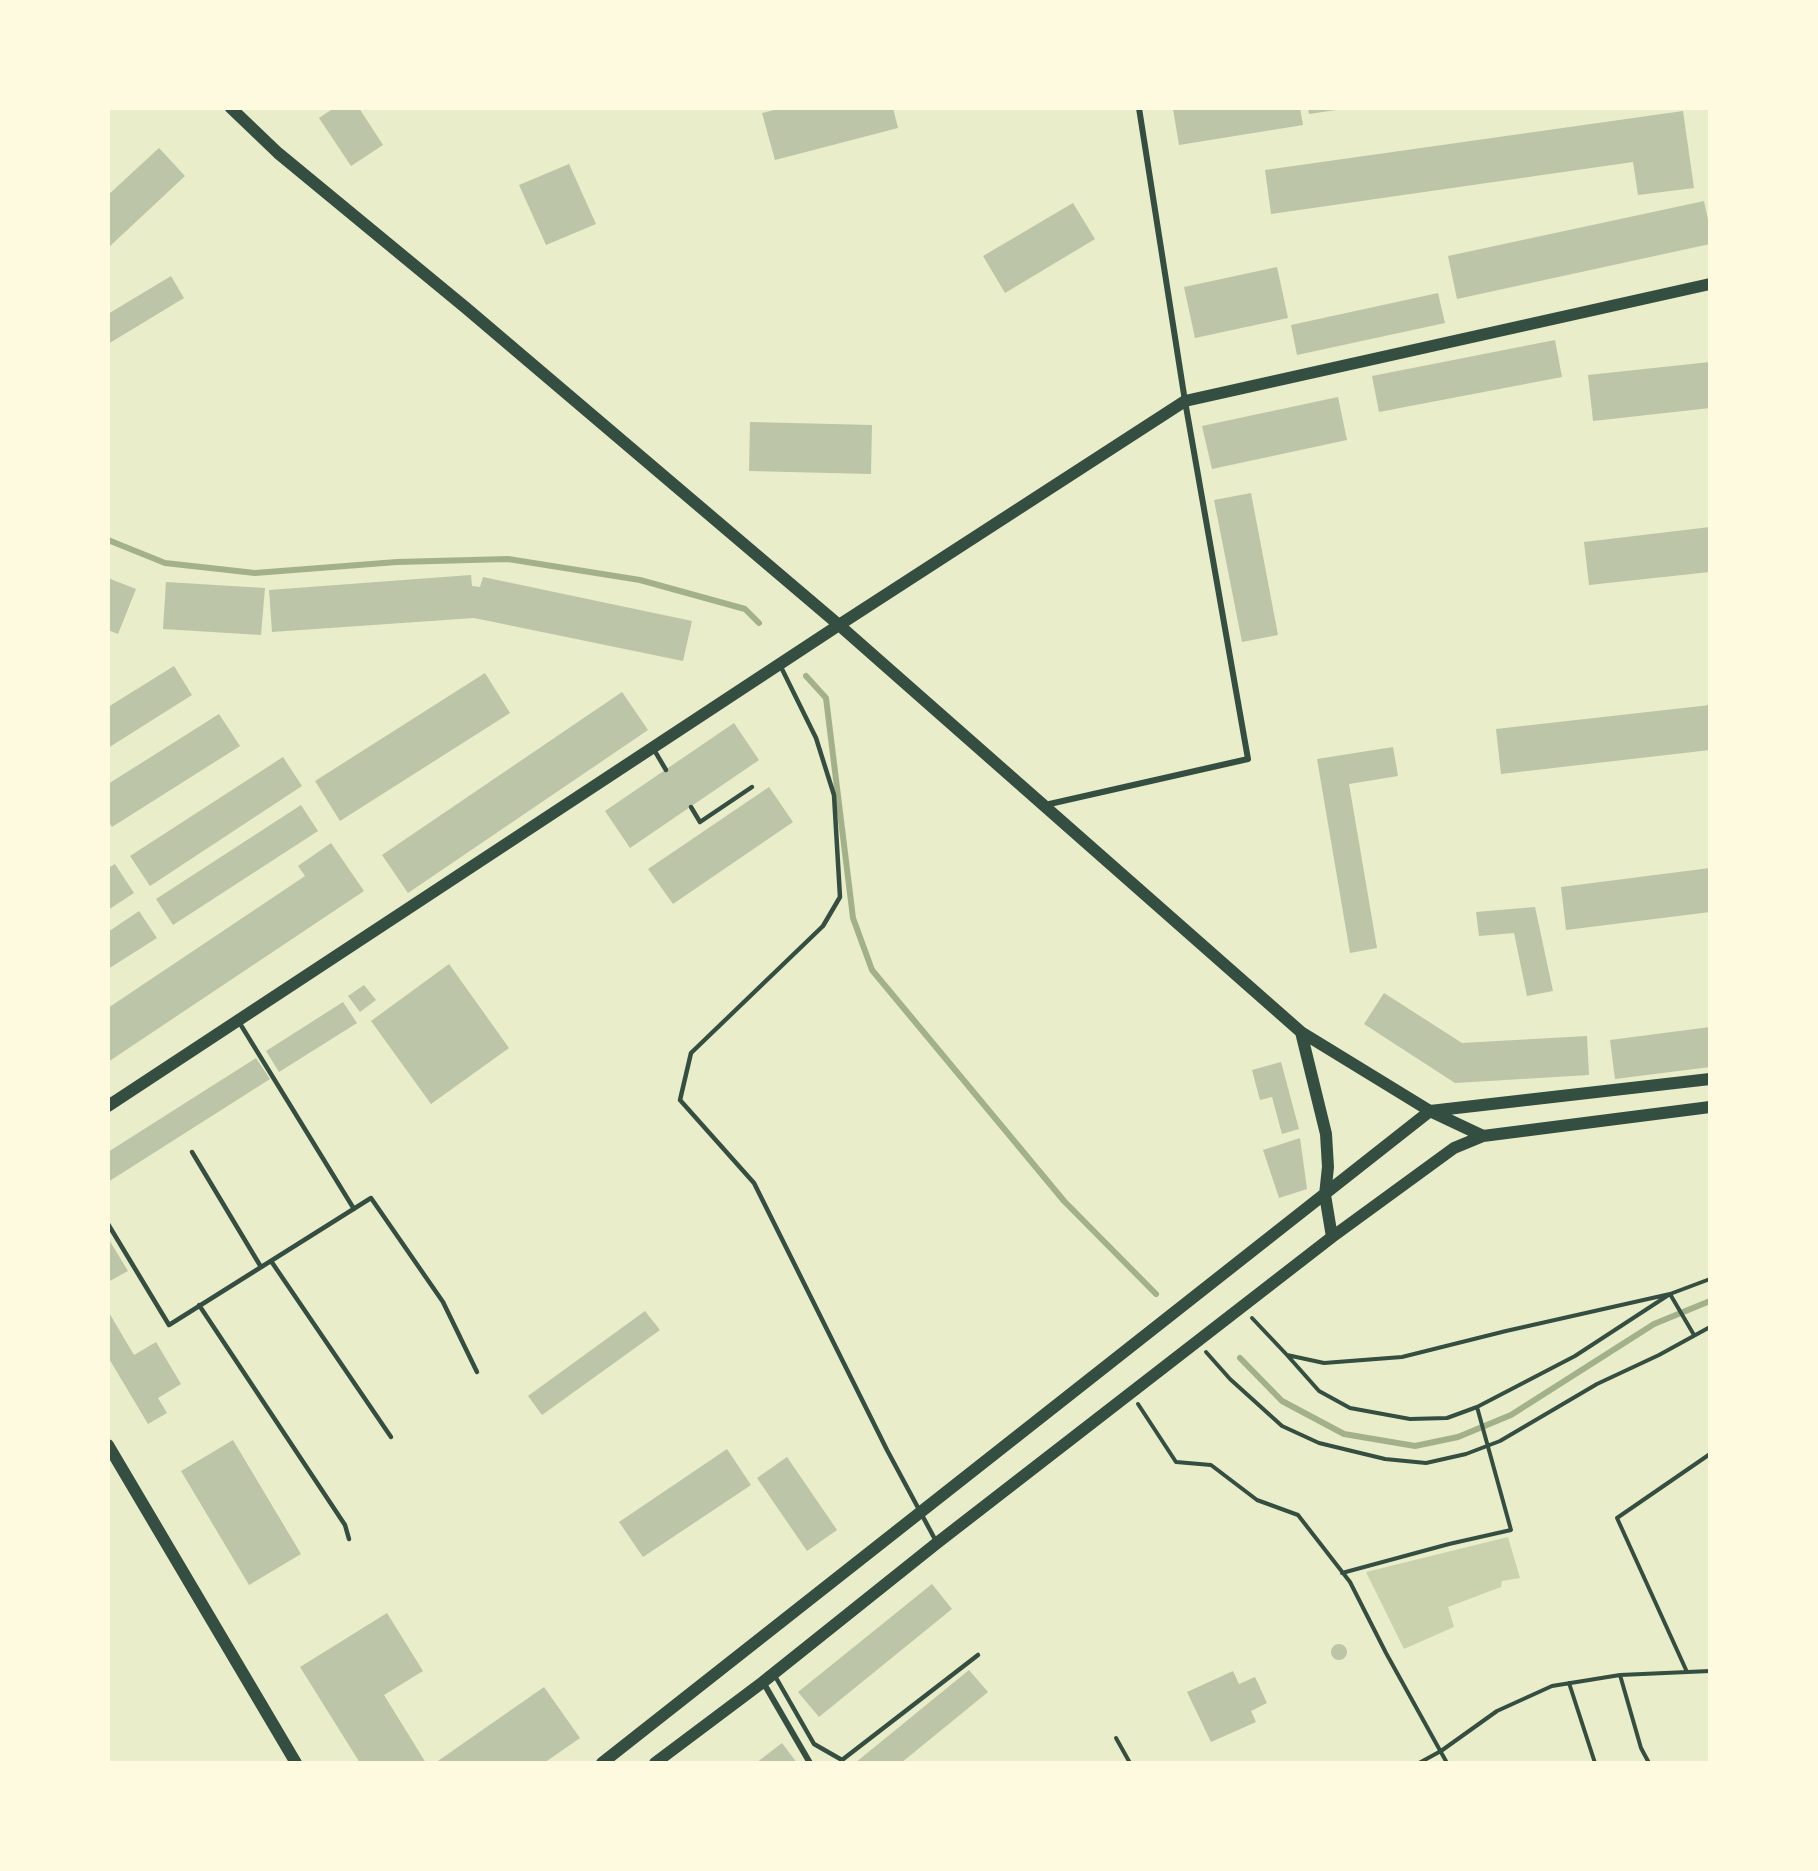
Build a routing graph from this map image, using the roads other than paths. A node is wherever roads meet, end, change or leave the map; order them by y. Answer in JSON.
{"nodes":[{"id":1,"x":231,"y":108,"type":"edge"},
{"id":2,"x":1139,"y":108,"type":"edge"},
{"id":3,"x":1710,"y":284,"type":"edge"},
{"id":4,"x":1185,"y":401,"type":"junction"},
{"id":5,"x":839,"y":625,"type":"junction"},
{"id":6,"x":780,"y":664,"type":"junction"},
{"id":7,"x":653,"y":748,"type":"junction"},
{"id":8,"x":666,"y":770,"type":"dead end"},
{"id":9,"x":752,"y":787,"type":"dead end"},
{"id":10,"x":1044,"y":805,"type":"junction"},
{"id":11,"x":691,"y":807,"type":"dead end"},
{"id":12,"x":238,"y":1020,"type":"junction"},
{"id":13,"x":1301,"y":1032,"type":"junction"},
{"id":14,"x":1710,"y":1079,"type":"edge"},
{"id":15,"x":108,"y":1106,"type":"edge"},
{"id":16,"x":1710,"y":1107,"type":"edge"},
{"id":17,"x":1430,"y":1111,"type":"junction"},
{"id":18,"x":1483,"y":1136,"type":"junction"},
{"id":19,"x":192,"y":1152,"type":"dead end"},
{"id":20,"x":1325,"y":1195,"type":"junction"},
{"id":21,"x":354,"y":1209,"type":"junction"},
{"id":22,"x":108,"y":1224,"type":"edge"},
{"id":23,"x":1332,"y":1237,"type":"junction"},
{"id":24,"x":271,"y":1261,"type":"junction"},
{"id":25,"x":261,"y":1267,"type":"junction"},
{"id":26,"x":199,"y":1305,"type":"junction"},
{"id":27,"x":477,"y":1372,"type":"dead end"},
{"id":28,"x":391,"y":1437,"type":"dead end"},
{"id":29,"x":108,"y":1445,"type":"edge"},
{"id":30,"x":349,"y":1539,"type":"dead end"},
{"id":31,"x":937,"y":1543,"type":"junction"},
{"id":32,"x":978,"y":1655,"type":"dead end"},
{"id":33,"x":768,"y":1678,"type":"junction"},
{"id":34,"x":296,"y":1763,"type":"edge"},
{"id":35,"x":603,"y":1763,"type":"edge"},
{"id":36,"x":656,"y":1763,"type":"edge"},
{"id":37,"x":810,"y":1763,"type":"edge"}],
"edges":[{"from":1,"to":5,"type":"main road"},
{"from":2,"to":4,"type":"street"},
{"from":3,"to":4,"type":"main road"},
{"from":4,"to":5,"type":"main road"},
{"from":4,"to":10,"type":"street"},
{"from":5,"to":6,"type":"main road"},
{"from":5,"to":10,"type":"main road"},
{"from":6,"to":7,"type":"main road"},
{"from":6,"to":31,"type":"lane"},
{"from":7,"to":8,"type":"lane"},
{"from":7,"to":12,"type":"main road"},
{"from":9,"to":11,"type":"lane"},
{"from":10,"to":13,"type":"main road"},
{"from":12,"to":15,"type":"main road"},
{"from":12,"to":21,"type":"lane"},
{"from":13,"to":17,"type":"main road"},
{"from":13,"to":20,"type":"main road"},
{"from":14,"to":17,"type":"main road"},
{"from":16,"to":18,"type":"main road"},
{"from":17,"to":18,"type":"main road"},
{"from":17,"to":20,"type":"main road"},
{"from":18,"to":23,"type":"main road"},
{"from":19,"to":25,"type":"lane"},
{"from":20,"to":23,"type":"main road"},
{"from":20,"to":35,"type":"main road"},
{"from":21,"to":24,"type":"lane"},
{"from":21,"to":27,"type":"lane"},
{"from":22,"to":26,"type":"lane"},
{"from":23,"to":31,"type":"main road"},
{"from":24,"to":25,"type":"lane"},
{"from":24,"to":28,"type":"lane"},
{"from":25,"to":26,"type":"lane"},
{"from":26,"to":30,"type":"lane"},
{"from":29,"to":34,"type":"main road"},
{"from":31,"to":33,"type":"main road"},
{"from":32,"to":33,"type":"lane"},
{"from":33,"to":36,"type":"main road"},
{"from":33,"to":37,"type":"street"}]}
